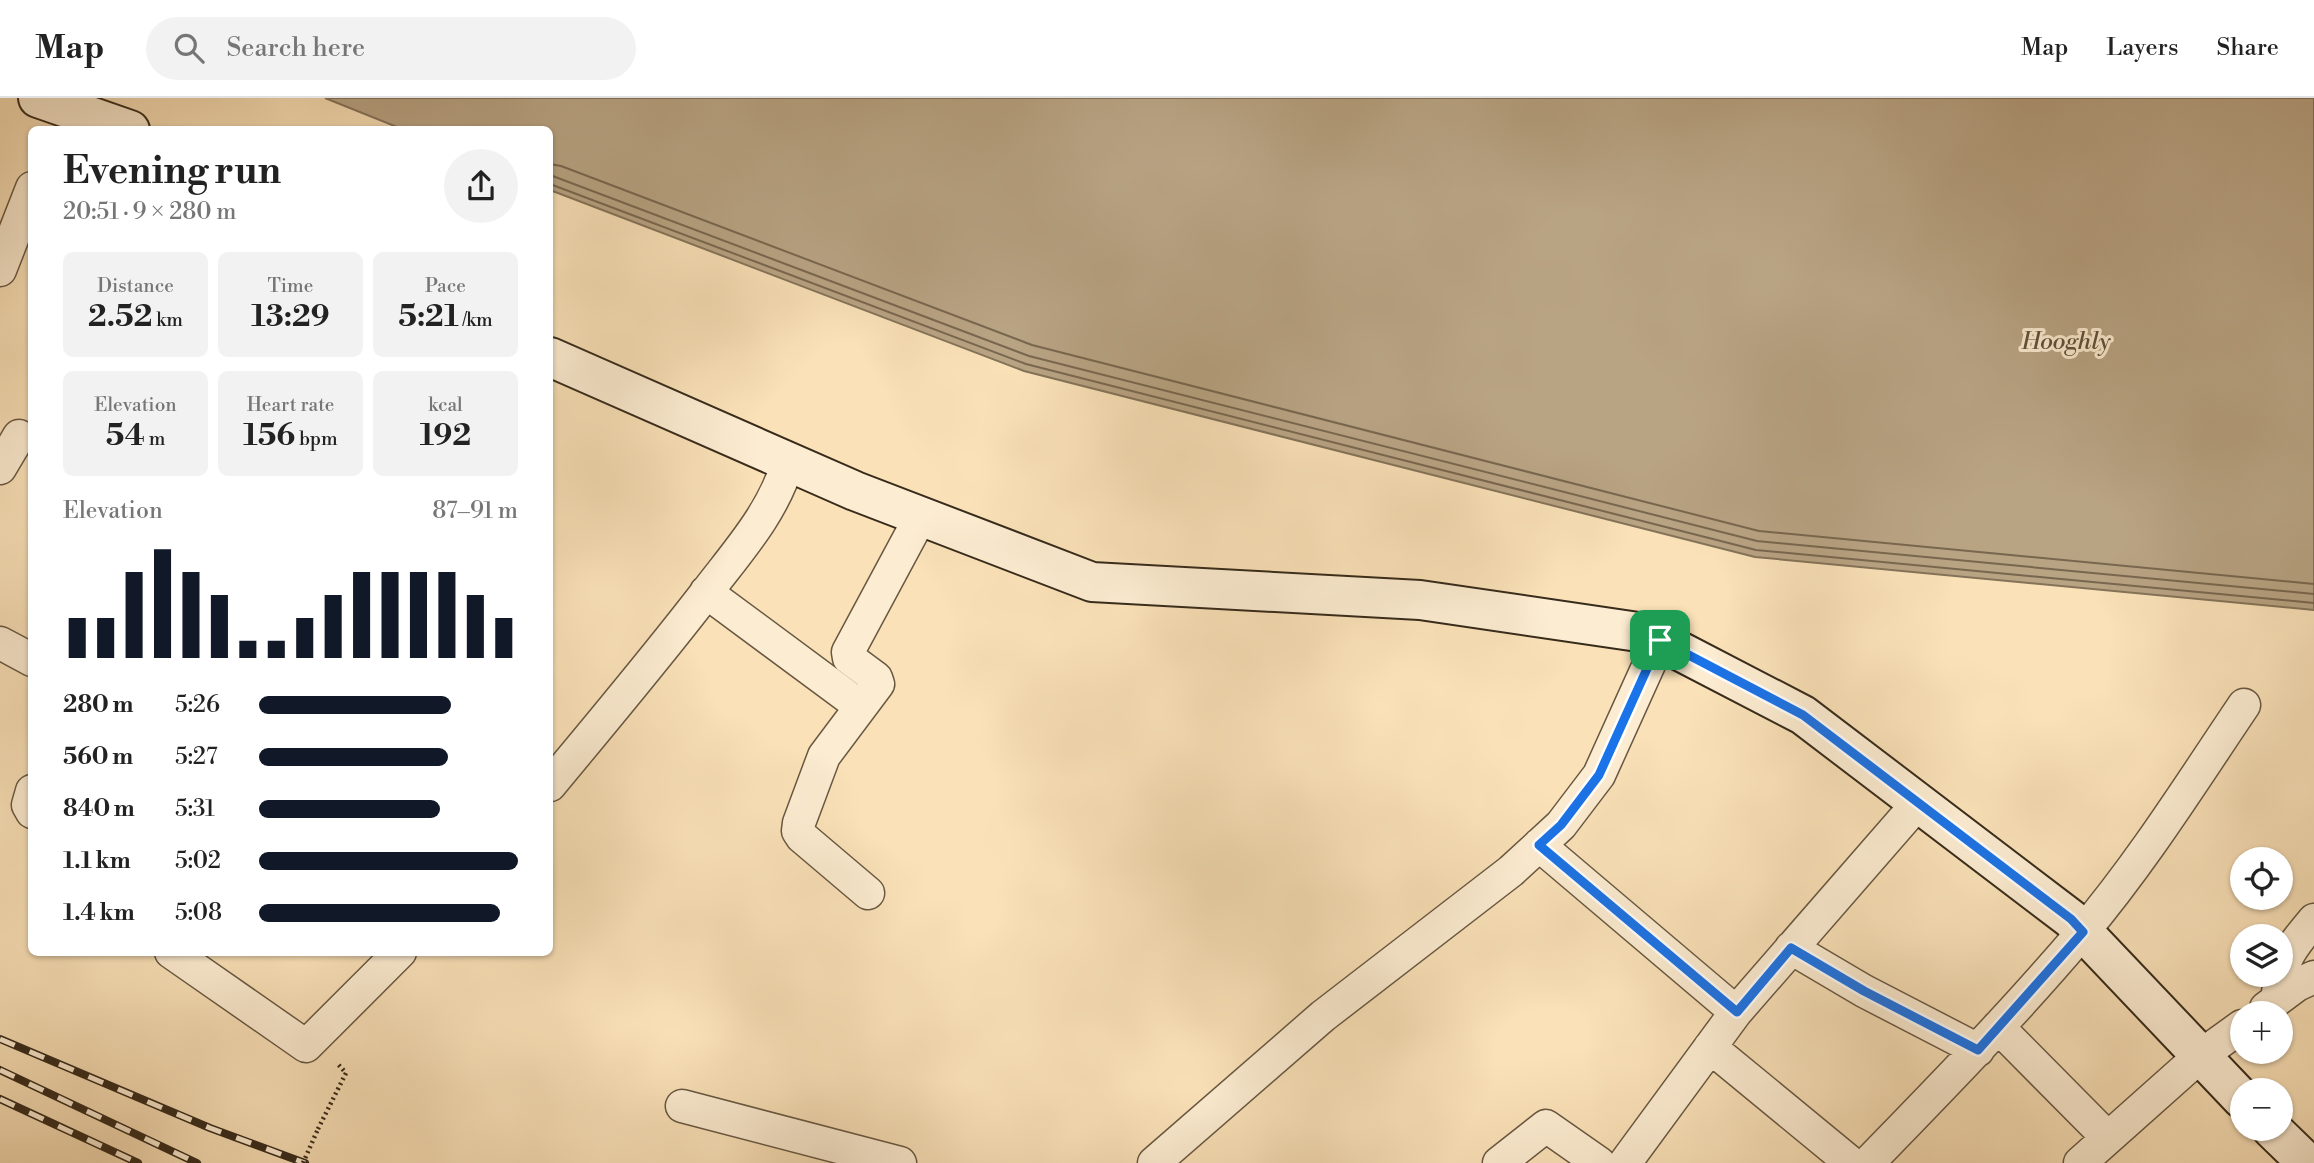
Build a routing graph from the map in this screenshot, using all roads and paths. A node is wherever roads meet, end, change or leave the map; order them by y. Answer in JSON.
{"nodes":[{"id":1,"x":48,"y":111,"type":"edge"},
{"id":2,"x":113,"y":126,"type":"edge"},
{"id":3,"x":28,"y":198,"type":"edge"},
{"id":4,"x":0,"y":270,"type":"edge"},
{"id":5,"x":553,"y":358,"type":"edge"},
{"id":6,"x":17,"y":434,"type":"edge"},
{"id":7,"x":788,"y":462,"type":"junction"},
{"id":8,"x":0,"y":468,"type":"edge"},
{"id":9,"x":921,"y":516,"type":"junction"},
{"id":10,"x":706,"y":592,"type":"junction"},
{"id":11,"x":1660,"y":640,"type":"junction"},
{"id":12,"x":1,"y":645,"type":"edge"},
{"id":13,"x":28,"y":658,"type":"edge"},
{"id":14,"x":2244,"y":705,"type":"dead end"},
{"id":15,"x":860,"y":706,"type":"junction"},
{"id":16,"x":553,"y":781,"type":"edge"},
{"id":17,"x":1918,"y":803,"type":"junction"},
{"id":18,"x":1539,"y":845,"type":"junction"},
{"id":19,"x":868,"y":893,"type":"dead end"},
{"id":20,"x":2314,"y":920,"type":"edge"},
{"id":21,"x":2083,"y":932,"type":"junction"},
{"id":22,"x":1791,"y":948,"type":"junction"},
{"id":23,"x":177,"y":956,"type":"edge"},
{"id":24,"x":396,"y":956,"type":"edge"},
{"id":25,"x":2292,"y":995,"type":"edge"},
{"id":26,"x":1737,"y":1012,"type":"junction"},
{"id":27,"x":2230,"y":1035,"type":"edge"},
{"id":28,"x":1988,"y":1039,"type":"junction"},
{"id":29,"x":312,"y":1044,"type":"junction"},
{"id":30,"x":1710,"y":1047,"type":"junction"},
{"id":31,"x":2199,"y":1057,"type":"junction"},
{"id":32,"x":2230,"y":1087,"type":"edge"},
{"id":33,"x":682,"y":1106,"type":"dead end"},
{"id":34,"x":2108,"y":1138,"type":"junction"},
{"id":35,"x":2284,"y":1141,"type":"edge"},
{"id":36,"x":303,"y":1163,"type":"edge"},
{"id":37,"x":900,"y":1163,"type":"edge"},
{"id":38,"x":1154,"y":1163,"type":"edge"},
{"id":39,"x":1499,"y":1163,"type":"edge"},
{"id":40,"x":1600,"y":1163,"type":"edge"},
{"id":41,"x":1625,"y":1163,"type":"edge"},
{"id":42,"x":1851,"y":1163,"type":"edge"},
{"id":43,"x":1868,"y":1163,"type":"edge"},
{"id":44,"x":2080,"y":1163,"type":"edge"},
{"id":45,"x":2307,"y":1163,"type":"edge"}],
"edges":[{"from":1,"to":2,"type":"street"},
{"from":3,"to":4,"type":"street"},
{"from":5,"to":7,"type":"street"},
{"from":6,"to":8,"type":"street"},
{"from":7,"to":9,"type":"street"},
{"from":7,"to":10,"type":"street"},
{"from":9,"to":11,"type":"street"},
{"from":9,"to":15,"type":"street"},
{"from":10,"to":15,"type":"street"},
{"from":10,"to":16,"type":"street"},
{"from":11,"to":17,"type":"street"},
{"from":11,"to":18,"type":"street"},
{"from":12,"to":13,"type":"street"},
{"from":14,"to":21,"type":"street"},
{"from":15,"to":19,"type":"street"},
{"from":17,"to":21,"type":"street"},
{"from":17,"to":22,"type":"street"},
{"from":18,"to":26,"type":"street"},
{"from":18,"to":38,"type":"street"},
{"from":20,"to":25,"type":"street"},
{"from":21,"to":28,"type":"street"},
{"from":21,"to":31,"type":"street"},
{"from":22,"to":26,"type":"street"},
{"from":22,"to":28,"type":"street"},
{"from":23,"to":29,"type":"street"},
{"from":24,"to":29,"type":"street"},
{"from":26,"to":30,"type":"street"},
{"from":27,"to":31,"type":"street"},
{"from":28,"to":34,"type":"street"},
{"from":28,"to":43,"type":"street"},
{"from":29,"to":36,"type":"path","bridge":true},
{"from":30,"to":41,"type":"street"},
{"from":30,"to":42,"type":"street"},
{"from":31,"to":32,"type":"street"},
{"from":31,"to":34,"type":"street"},
{"from":33,"to":37,"type":"street"},
{"from":34,"to":44,"type":"street"},
{"from":35,"to":45,"type":"street"},
{"from":39,"to":40,"type":"street"}]}
